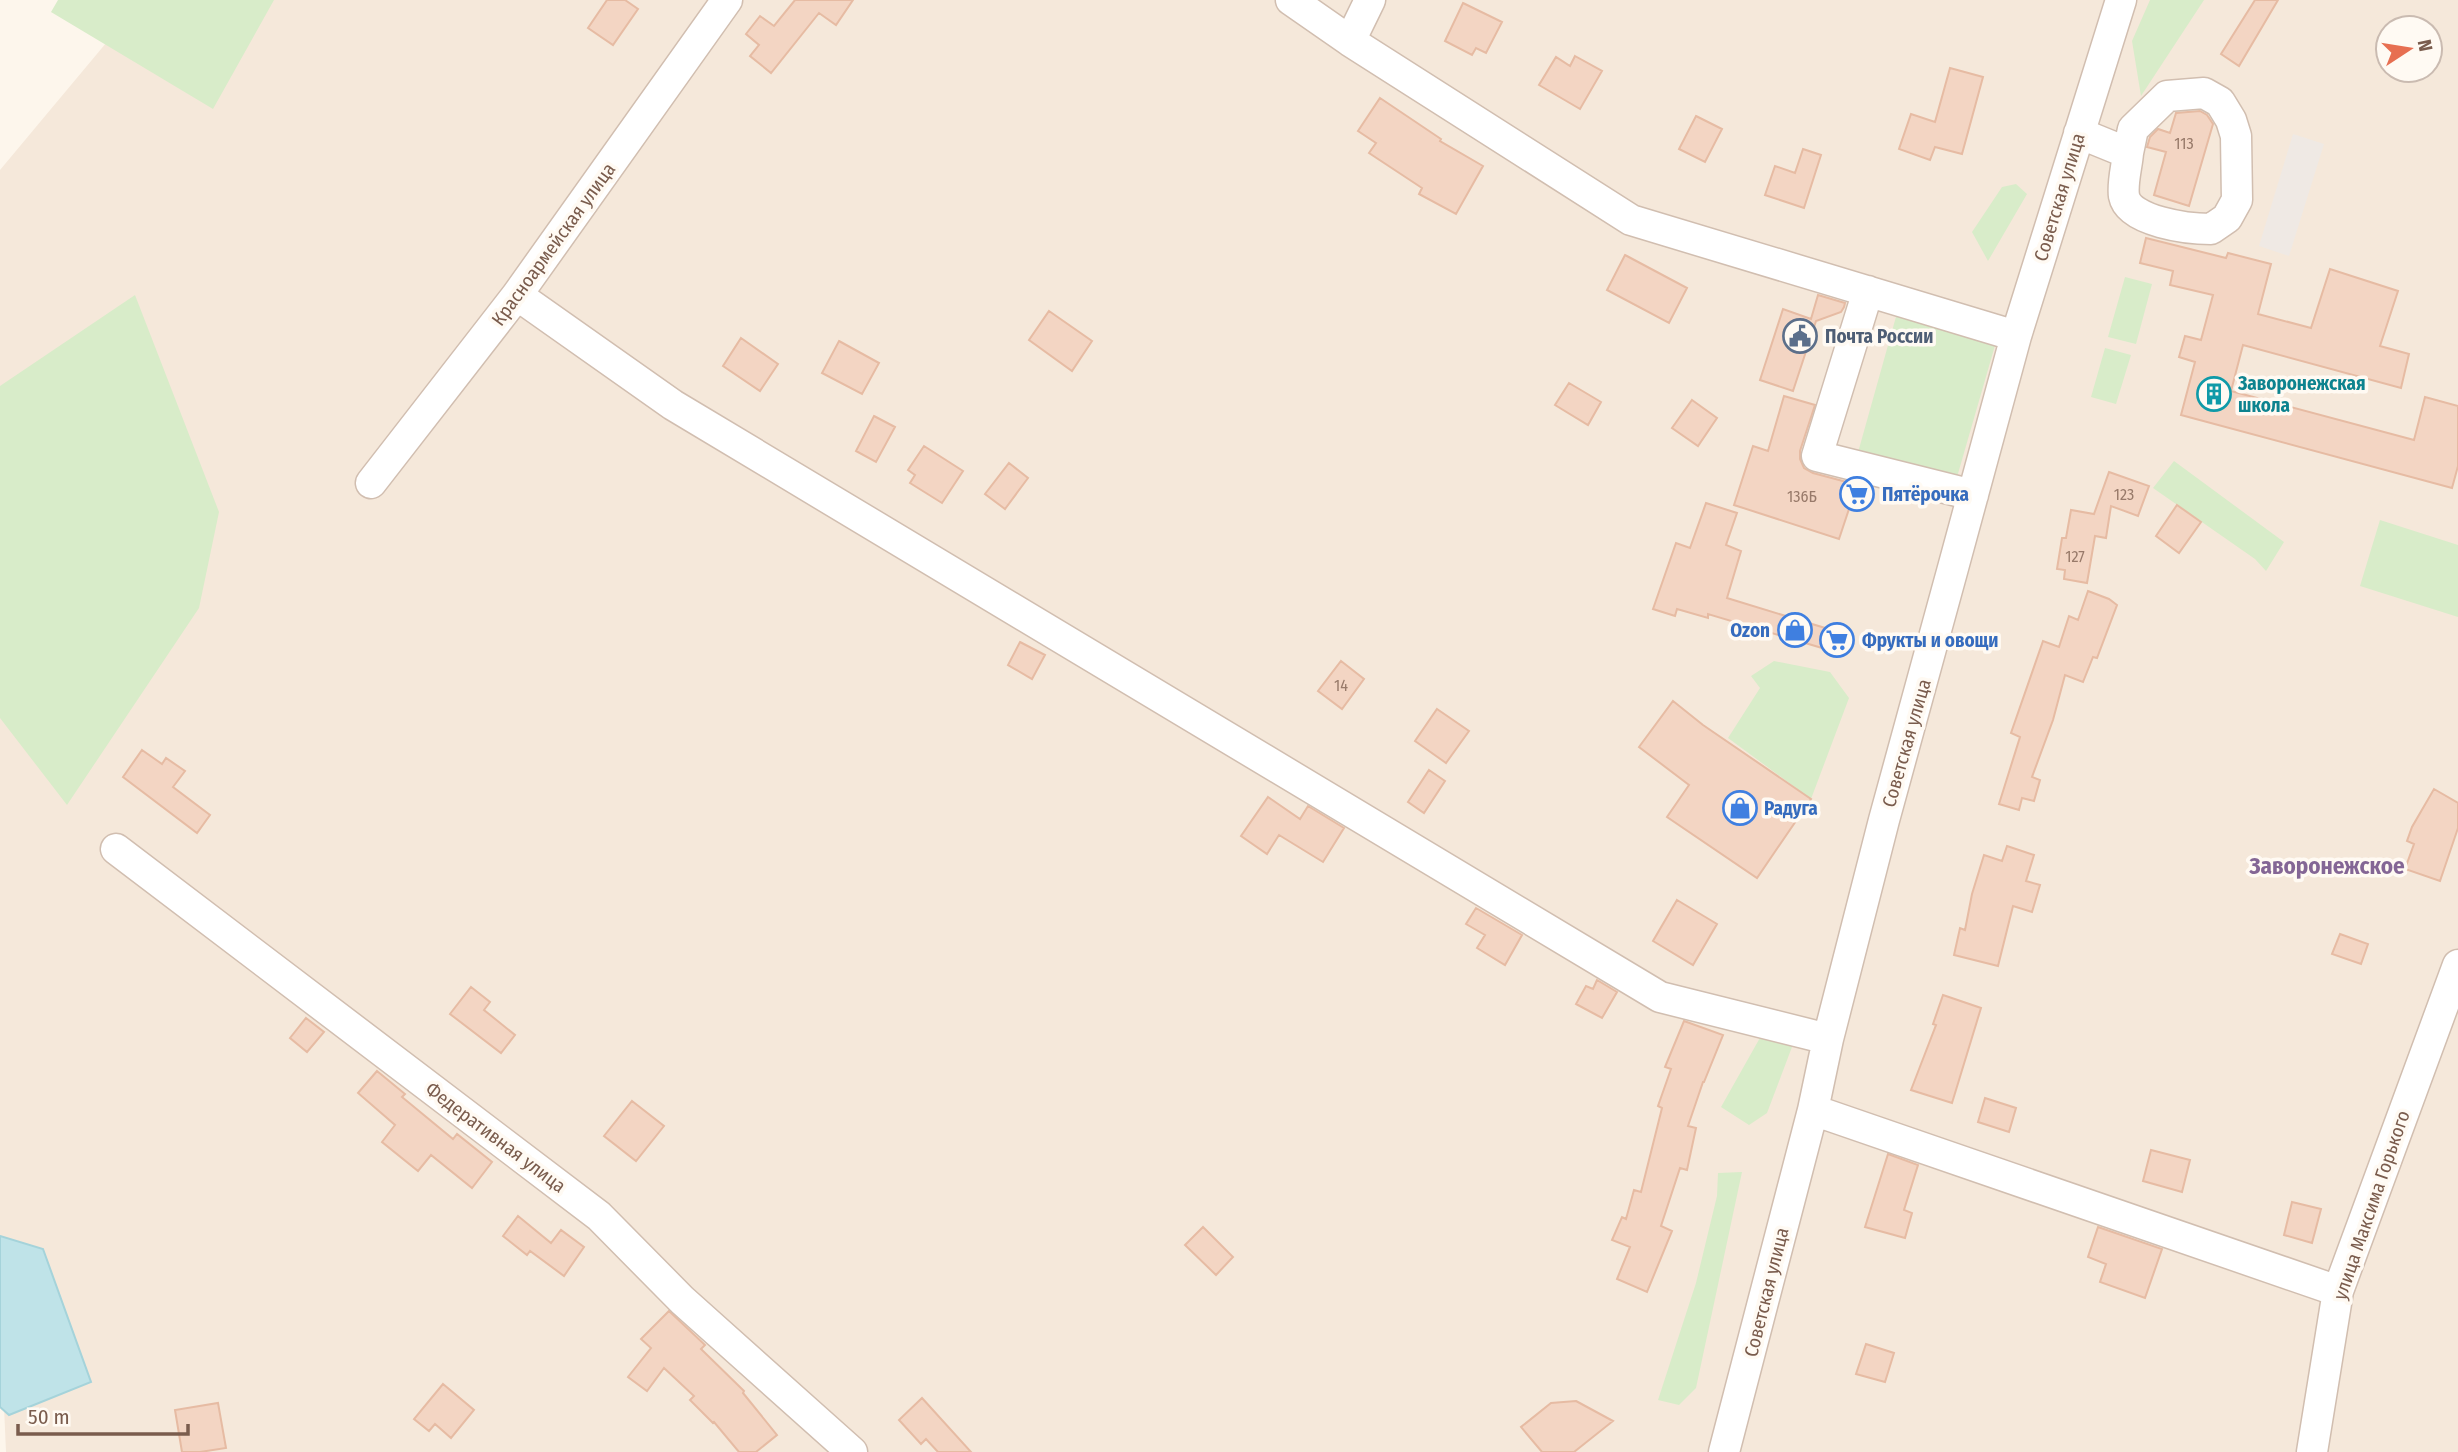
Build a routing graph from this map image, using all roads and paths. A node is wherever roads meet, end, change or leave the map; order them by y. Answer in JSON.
{"nodes":[{"id":1,"x":727,"y":0,"type":"edge"},
{"id":2,"x":1291,"y":0,"type":"edge"},
{"id":3,"x":1370,"y":0,"type":"edge"},
{"id":4,"x":2121,"y":0,"type":"edge"},
{"id":5,"x":1350,"y":41,"type":"junction"},
{"id":6,"x":2079,"y":133,"type":"junction"},
{"id":7,"x":2128,"y":153,"type":"junction"},
{"id":8,"x":1868,"y":291,"type":"junction"},
{"id":9,"x":517,"y":295,"type":"junction"},
{"id":10,"x":2016,"y":335,"type":"junction"},
{"id":11,"x":371,"y":483,"type":"dead end"},
{"id":12,"x":1973,"y":495,"type":"junction"},
{"id":13,"x":116,"y":849,"type":"dead end"},
{"id":14,"x":2458,"y":965,"type":"edge"},
{"id":15,"x":1828,"y":1039,"type":"junction"},
{"id":16,"x":1813,"y":1110,"type":"junction"},
{"id":17,"x":2338,"y":1291,"type":"junction"},
{"id":18,"x":1727,"y":1443,"type":"edge"},
{"id":19,"x":852,"y":1452,"type":"edge"},
{"id":20,"x":1705,"y":1452,"type":"edge"},
{"id":21,"x":2312,"y":1452,"type":"edge"}],
"edges":[{"from":1,"to":9,"type":"street","name":"Красноармейская улица"},
{"from":2,"to":5,"type":"street"},
{"from":3,"to":5,"type":"street"},
{"from":4,"to":6,"type":"street","name":"Советская улица"},
{"from":5,"to":8,"type":"street"},
{"from":6,"to":7,"type":"street"},
{"from":6,"to":10,"type":"street","name":"Советская улица"},
{"from":7,"to":7,"type":"street"},
{"from":8,"to":10,"type":"street"},
{"from":8,"to":12,"type":"street"},
{"from":9,"to":11,"type":"street","name":"Красноармейская улица"},
{"from":9,"to":15,"type":"street"},
{"from":10,"to":12,"type":"street","name":"Советская улица"},
{"from":12,"to":15,"type":"street","name":"Советская улица"},
{"from":13,"to":19,"type":"street","name":"Федеративная улица"},
{"from":14,"to":17,"type":"street","name":"улица Максима Горького"},
{"from":15,"to":16,"type":"street","name":"Советская улица"},
{"from":16,"to":17,"type":"street"},
{"from":16,"to":18,"type":"street","name":"Советская улица"},
{"from":17,"to":21,"type":"street","name":"улица Максима Горького"},
{"from":18,"to":20,"type":"street"}]}
